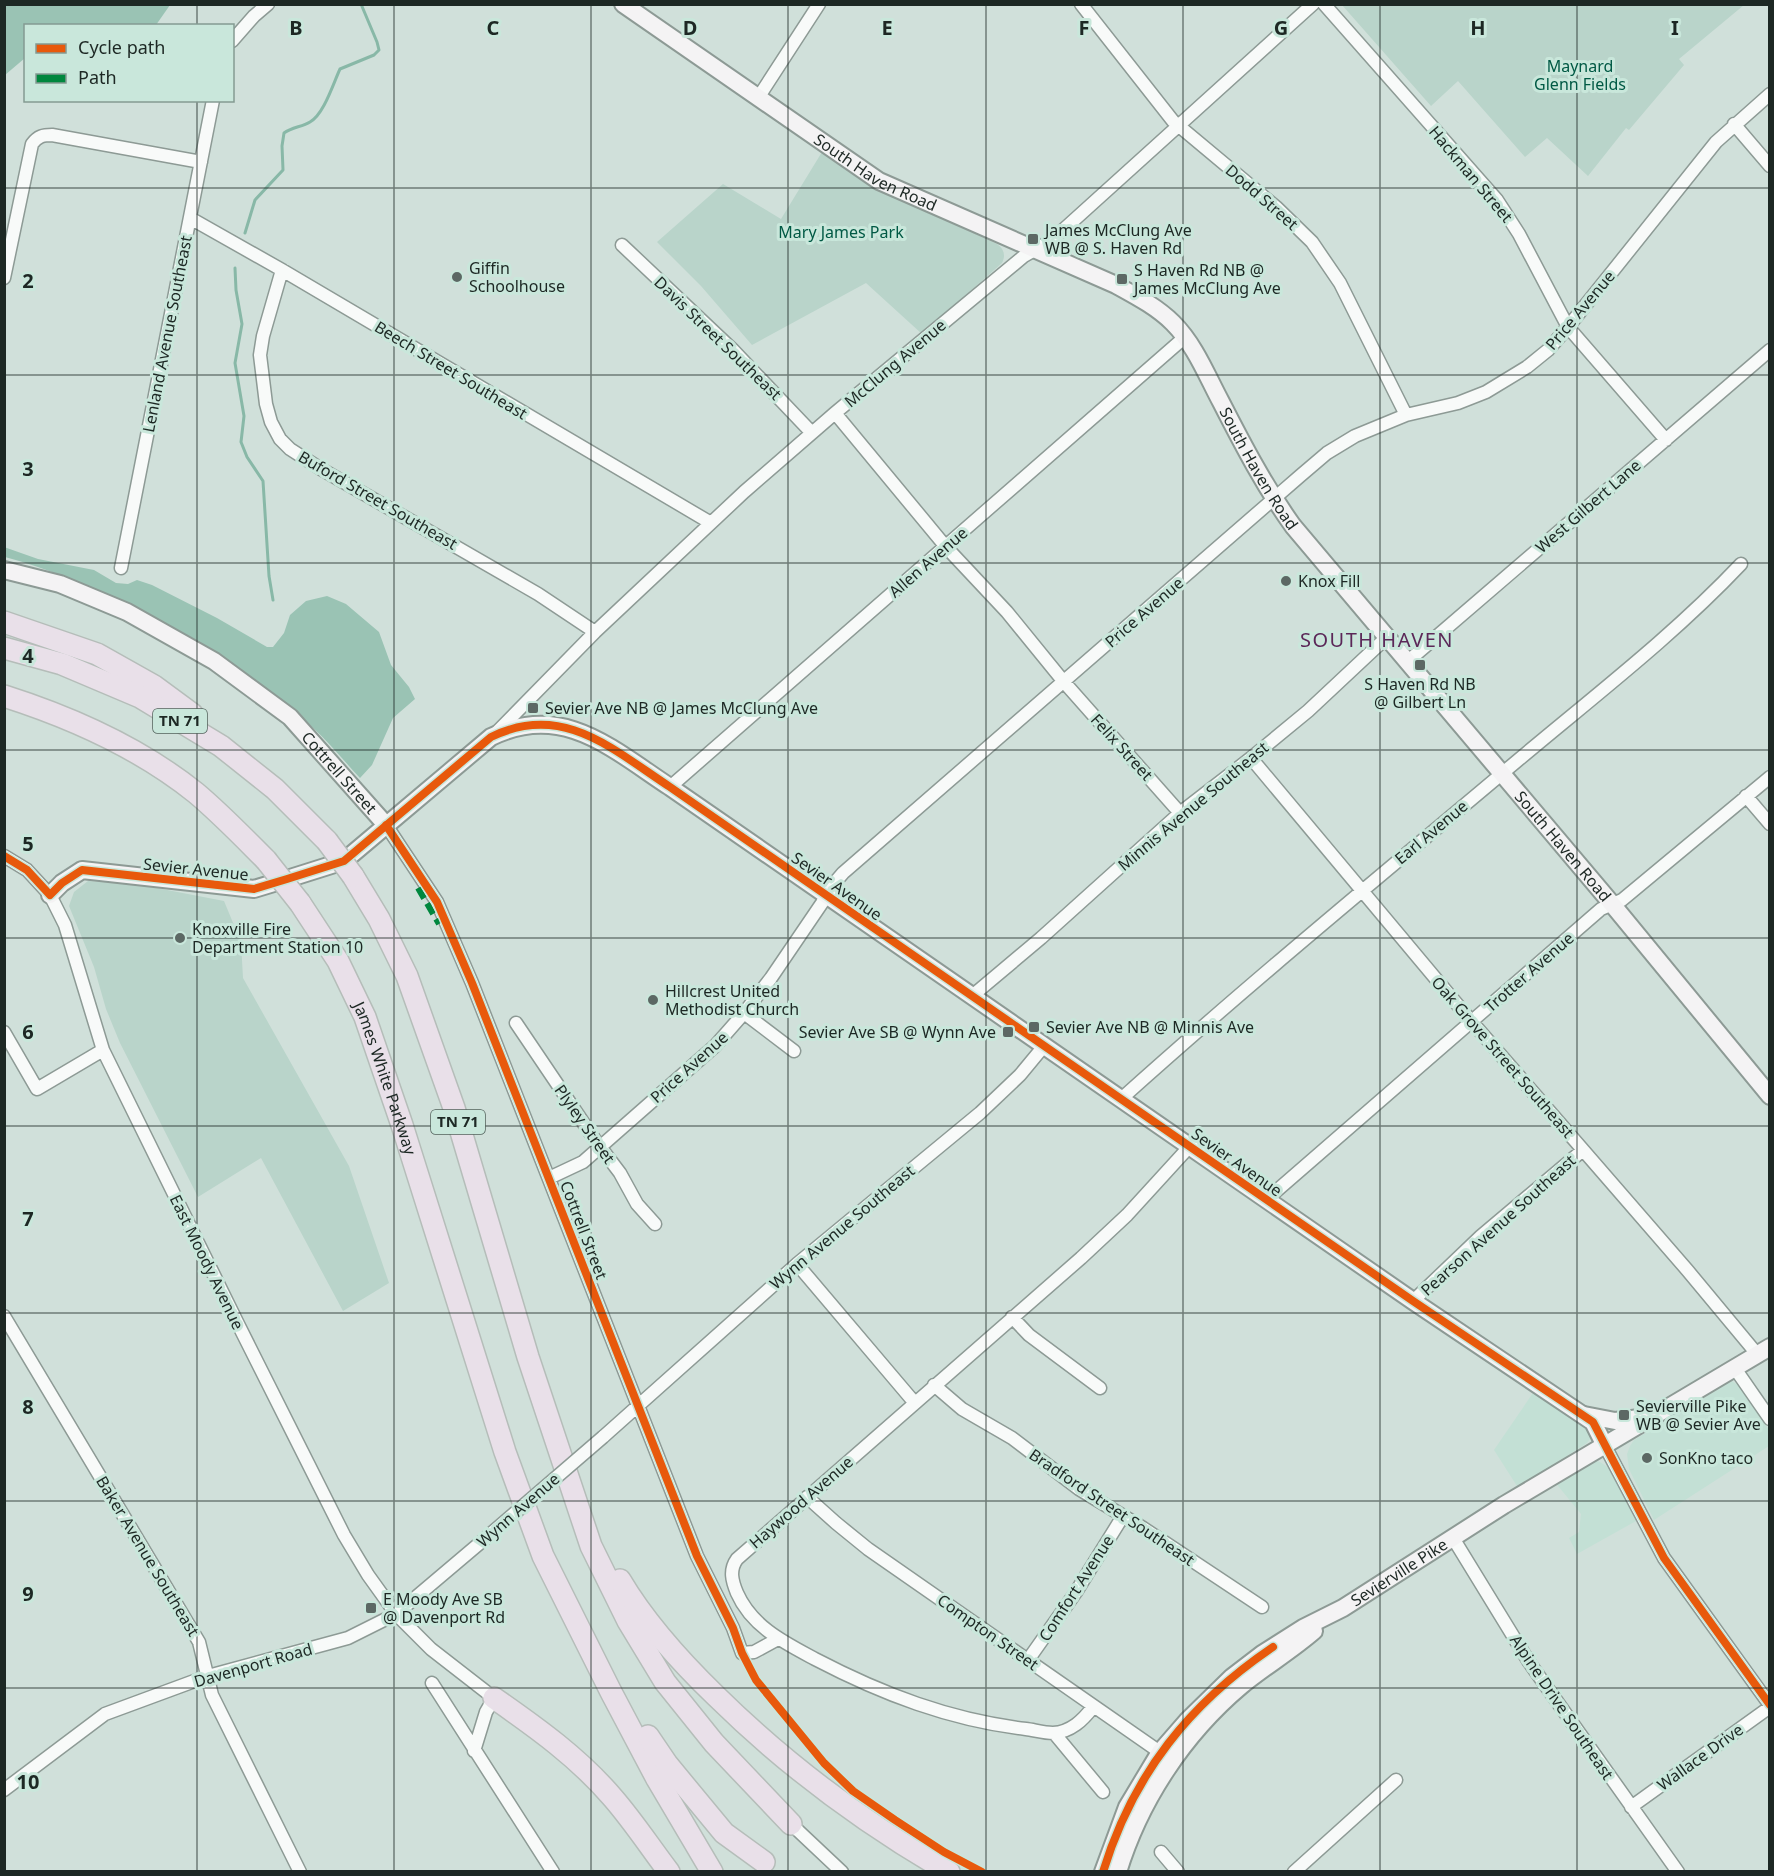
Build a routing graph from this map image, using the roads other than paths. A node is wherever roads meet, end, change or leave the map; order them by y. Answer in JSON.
{"nodes":[{"id":1,"x":268,"y":4,"type":"edge"},
{"id":2,"x":623,"y":4,"type":"edge"},
{"id":3,"x":819,"y":4,"type":"edge"},
{"id":4,"x":1081,"y":4,"type":"edge"},
{"id":5,"x":1313,"y":4,"type":"edge"},
{"id":6,"x":1324,"y":4,"type":"edge"},
{"id":7,"x":234,"y":39,"type":"edge"},
{"id":8,"x":1770,"y":94,"type":"edge"},
{"id":9,"x":758,"y":98,"type":"junction"},
{"id":10,"x":213,"y":102,"type":"edge"},
{"id":11,"x":1734,"y":124,"type":"junction"},
{"id":12,"x":1178,"y":126,"type":"junction"},
{"id":13,"x":201,"y":162,"type":"junction"},
{"id":14,"x":1770,"y":166,"type":"edge"},
{"id":15,"x":190,"y":218,"type":"junction"},
{"id":16,"x":622,"y":245,"type":"dead end"},
{"id":17,"x":1035,"y":249,"type":"junction"},
{"id":18,"x":282,"y":270,"type":"junction"},
{"id":19,"x":4,"y":278,"type":"edge"},
{"id":20,"x":1568,"y":327,"type":"junction"},
{"id":21,"x":1185,"y":337,"type":"junction"},
{"id":22,"x":1770,"y":350,"type":"edge"},
{"id":23,"x":834,"y":413,"type":"junction"},
{"id":24,"x":1406,"y":415,"type":"junction"},
{"id":25,"x":812,"y":433,"type":"junction"},
{"id":26,"x":1666,"y":440,"type":"junction"},
{"id":27,"x":1274,"y":499,"type":"junction"},
{"id":28,"x":711,"y":523,"type":"junction"},
{"id":29,"x":946,"y":547,"type":"junction"},
{"id":30,"x":1742,"y":564,"type":"dead end"},
{"id":31,"x":121,"y":568,"type":"dead end"},
{"id":32,"x":4,"y":570,"type":"edge"},
{"id":33,"x":4,"y":622,"type":"edge"},
{"id":34,"x":596,"y":632,"type":"junction"},
{"id":35,"x":1386,"y":638,"type":"junction"},
{"id":36,"x":4,"y":648,"type":"edge"},
{"id":37,"x":1407,"y":662,"type":"junction"},
{"id":38,"x":1064,"y":682,"type":"junction"},
{"id":39,"x":4,"y":696,"type":"edge"},
{"id":40,"x":491,"y":737,"type":"junction"},
{"id":41,"x":1251,"y":758,"type":"junction"},
{"id":42,"x":1501,"y":774,"type":"junction"},
{"id":43,"x":1770,"y":777,"type":"edge"},
{"id":44,"x":670,"y":787,"type":"junction"},
{"id":45,"x":275,"y":789,"type":"junction"},
{"id":46,"x":1746,"y":796,"type":"junction"},
{"id":47,"x":1180,"y":813,"type":"junction"},
{"id":48,"x":1770,"y":824,"type":"edge"},
{"id":49,"x":386,"y":825,"type":"junction"},
{"id":50,"x":4,"y":856,"type":"edge"},
{"id":51,"x":1361,"y":890,"type":"junction"},
{"id":52,"x":826,"y":895,"type":"junction"},
{"id":53,"x":50,"y":896,"type":"junction"},
{"id":54,"x":1612,"y":904,"type":"junction"},
{"id":55,"x":972,"y":996,"type":"junction"},
{"id":56,"x":744,"y":1013,"type":"junction"},
{"id":57,"x":1472,"y":1022,"type":"junction"},
{"id":58,"x":516,"y":1023,"type":"dead end"},
{"id":59,"x":4,"y":1032,"type":"edge"},
{"id":60,"x":1044,"y":1046,"type":"junction"},
{"id":61,"x":103,"y":1050,"type":"junction"},
{"id":62,"x":794,"y":1052,"type":"dead end"},
{"id":63,"x":1770,"y":1096,"type":"edge"},
{"id":64,"x":1121,"y":1099,"type":"junction"},
{"id":65,"x":1190,"y":1146,"type":"junction"},
{"id":66,"x":600,"y":1147,"type":"junction"},
{"id":67,"x":1583,"y":1150,"type":"junction"},
{"id":68,"x":549,"y":1178,"type":"junction"},
{"id":69,"x":1267,"y":1199,"type":"junction"},
{"id":70,"x":655,"y":1224,"type":"dead end"},
{"id":71,"x":797,"y":1264,"type":"junction"},
{"id":72,"x":1413,"y":1301,"type":"junction"},
{"id":73,"x":4,"y":1316,"type":"edge"},
{"id":74,"x":1012,"y":1317,"type":"junction"},
{"id":75,"x":1763,"y":1350,"type":"edge"},
{"id":76,"x":1734,"y":1368,"type":"junction"},
{"id":77,"x":934,"y":1385,"type":"junction"},
{"id":78,"x":1100,"y":1389,"type":"dead end"},
{"id":79,"x":914,"y":1402,"type":"junction"},
{"id":80,"x":638,"y":1406,"type":"junction"},
{"id":81,"x":1580,"y":1414,"type":"junction"},
{"id":82,"x":1654,"y":1416,"type":"junction"},
{"id":83,"x":1770,"y":1419,"type":"edge"},
{"id":84,"x":1605,"y":1446,"type":"junction"},
{"id":85,"x":570,"y":1484,"type":"junction"},
{"id":86,"x":807,"y":1497,"type":"junction"},
{"id":87,"x":1123,"y":1516,"type":"junction"},
{"id":88,"x":1453,"y":1538,"type":"junction"},
{"id":89,"x":1262,"y":1607,"type":"dead end"},
{"id":90,"x":1343,"y":1608,"type":"junction"},
{"id":91,"x":569,"y":1610,"type":"junction"},
{"id":92,"x":396,"y":1614,"type":"junction"},
{"id":93,"x":778,"y":1639,"type":"junction"},
{"id":94,"x":1028,"y":1660,"type":"junction"},
{"id":95,"x":208,"y":1676,"type":"junction"},
{"id":96,"x":432,"y":1683,"type":"dead end"},
{"id":97,"x":494,"y":1698,"type":"junction"},
{"id":98,"x":1770,"y":1706,"type":"edge"},
{"id":99,"x":1093,"y":1707,"type":"junction"},
{"id":100,"x":1054,"y":1733,"type":"junction"},
{"id":101,"x":474,"y":1751,"type":"junction"},
{"id":102,"x":1166,"y":1757,"type":"junction"},
{"id":103,"x":1396,"y":1780,"type":"dead end"},
{"id":104,"x":4,"y":1790,"type":"edge"},
{"id":105,"x":1103,"y":1792,"type":"dead end"},
{"id":106,"x":1631,"y":1807,"type":"junction"},
{"id":107,"x":791,"y":1824,"type":"joint"},
{"id":108,"x":1161,"y":1852,"type":"dead end"},
{"id":109,"x":769,"y":1867,"type":"edge"},
{"id":110,"x":300,"y":1872,"type":"edge"},
{"id":111,"x":553,"y":1872,"type":"edge"},
{"id":112,"x":669,"y":1872,"type":"edge"},
{"id":113,"x":712,"y":1872,"type":"edge"},
{"id":114,"x":842,"y":1872,"type":"edge"},
{"id":115,"x":949,"y":1872,"type":"edge"},
{"id":116,"x":1103,"y":1872,"type":"edge"},
{"id":117,"x":1118,"y":1872,"type":"edge"},
{"id":118,"x":1178,"y":1872,"type":"edge"},
{"id":119,"x":1294,"y":1872,"type":"edge"},
{"id":120,"x":1678,"y":1872,"type":"edge"}],
"edges":[{"from":1,"to":7,"type":"street"},
{"from":2,"to":9,"type":"street","name":"South Haven Road"},
{"from":3,"to":9,"type":"street"},
{"from":4,"to":12,"type":"street","name":"Dodd Street"},
{"from":5,"to":12,"type":"street","name":"McClung Avenue"},
{"from":6,"to":20,"type":"street","name":"Hackman Street"},
{"from":8,"to":11,"type":"street","name":"Price Avenue"},
{"from":9,"to":17,"type":"street","name":"South Haven Road"},
{"from":10,"to":13,"type":"street","name":"Lenland Avenue Southeast"},
{"from":11,"to":14,"type":"street"},
{"from":11,"to":20,"type":"street","name":"Price Avenue"},
{"from":12,"to":17,"type":"street","name":"McClung Avenue"},
{"from":12,"to":24,"type":"street","name":"Dodd Street"},
{"from":13,"to":15,"type":"street","name":"Lenland Avenue Southeast"},
{"from":13,"to":19,"type":"street"},
{"from":15,"to":18,"type":"street","name":"Beech Street Southeast"},
{"from":15,"to":31,"type":"street","name":"Lenland Avenue Southeast"},
{"from":16,"to":25,"type":"street","name":"Davis Street Southeast"},
{"from":17,"to":21,"type":"street","name":"South Haven Road"},
{"from":17,"to":23,"type":"street","name":"McClung Avenue"},
{"from":18,"to":28,"type":"street","name":"Beech Street Southeast"},
{"from":18,"to":34,"type":"street","name":"Buford Street Southeast"},
{"from":20,"to":24,"type":"street","name":"Price Avenue"},
{"from":20,"to":26,"type":"street","name":"Hackman Street"},
{"from":21,"to":27,"type":"street","name":"South Haven Road"},
{"from":21,"to":29,"type":"street","name":"Allen Avenue"},
{"from":22,"to":26,"type":"street","name":"West Gilbert Lane"},
{"from":23,"to":25,"type":"street","name":"McClung Avenue"},
{"from":23,"to":29,"type":"street","name":"Felix Street"},
{"from":24,"to":27,"type":"street","name":"Price Avenue"},
{"from":25,"to":28,"type":"street","name":"McClung Avenue"},
{"from":26,"to":37,"type":"street","name":"West Gilbert Lane"},
{"from":27,"to":35,"type":"street","name":"South Haven Road"},
{"from":27,"to":38,"type":"street","name":"Price Avenue"},
{"from":28,"to":34,"type":"street","name":"McClung Avenue"},
{"from":29,"to":38,"type":"street","name":"Felix Street"},
{"from":29,"to":44,"type":"street","name":"Allen Avenue"},
{"from":30,"to":42,"type":"street","name":"Earl Avenue"},
{"from":32,"to":49,"type":"street","name":"Cottrell Street"},
{"from":33,"to":45,"type":"highway"},
{"from":34,"to":40,"type":"street","name":"McClung Avenue"},
{"from":35,"to":37,"type":"street","name":"South Haven Road"},
{"from":35,"to":41,"type":"street","name":"Minnis Avenue Southeast"},
{"from":36,"to":45,"type":"highway","number":"TN 71"},
{"from":37,"to":42,"type":"street","name":"South Haven Road"},
{"from":38,"to":47,"type":"street","name":"Felix Street"},
{"from":38,"to":52,"type":"street","name":"Price Avenue"},
{"from":39,"to":91,"type":"highway","name":"James White Parkway","bridge":true},
{"from":40,"to":44,"type":"street","name":"Sevier Avenue"},
{"from":40,"to":49,"type":"street","name":"Sevier Avenue"},
{"from":41,"to":47,"type":"street","name":"Minnis Avenue Southeast"},
{"from":41,"to":51,"type":"street","name":"Oak Grove Street Southeast"},
{"from":42,"to":51,"type":"street","name":"Earl Avenue"},
{"from":42,"to":54,"type":"street","name":"South Haven Road"},
{"from":43,"to":46,"type":"street","name":"Trotter Avenue"},
{"from":44,"to":52,"type":"street","name":"Sevier Avenue"},
{"from":45,"to":85,"type":"highway","number":"TN 71","bridge":true},
{"from":46,"to":48,"type":"street"},
{"from":46,"to":54,"type":"street","name":"Trotter Avenue"},
{"from":47,"to":55,"type":"street","name":"Minnis Avenue Southeast"},
{"from":49,"to":53,"type":"street","name":"Sevier Avenue"},
{"from":49,"to":68,"type":"street","name":"Cottrell Street"},
{"from":50,"to":53,"type":"street"},
{"from":51,"to":57,"type":"street","name":"Oak Grove Street Southeast"},
{"from":51,"to":64,"type":"street","name":"Earl Avenue"},
{"from":52,"to":55,"type":"street","name":"Sevier Avenue"},
{"from":52,"to":56,"type":"street","name":"Price Avenue"},
{"from":53,"to":61,"type":"street","name":"East Moody Avenue"},
{"from":54,"to":57,"type":"street","name":"Trotter Avenue"},
{"from":54,"to":63,"type":"street","name":"South Haven Road"},
{"from":55,"to":60,"type":"street","name":"Sevier Avenue"},
{"from":56,"to":62,"type":"street"},
{"from":56,"to":66,"type":"street","name":"Price Avenue"},
{"from":57,"to":67,"type":"street","name":"Oak Grove Street Southeast"},
{"from":57,"to":69,"type":"street","name":"Trotter Avenue"},
{"from":58,"to":66,"type":"street","name":"Plyley Street"},
{"from":59,"to":61,"type":"street"},
{"from":60,"to":64,"type":"street","name":"Sevier Avenue"},
{"from":60,"to":71,"type":"street","name":"Wynn Avenue Southeast"},
{"from":61,"to":92,"type":"street","name":"East Moody Avenue"},
{"from":64,"to":65,"type":"street","name":"Sevier Avenue"},
{"from":65,"to":69,"type":"street","name":"Sevier Avenue"},
{"from":65,"to":74,"type":"street","name":"Haywood Avenue"},
{"from":66,"to":68,"type":"street","name":"Price Avenue"},
{"from":66,"to":70,"type":"street","name":"Plyley Street"},
{"from":67,"to":72,"type":"street","name":"Pearson Avenue Southeast"},
{"from":67,"to":75,"type":"street","name":"Oak Grove Street Southeast"},
{"from":68,"to":80,"type":"street","name":"Cottrell Street"},
{"from":69,"to":72,"type":"street","name":"Sevier Avenue"},
{"from":71,"to":79,"type":"street"},
{"from":71,"to":80,"type":"street","name":"Wynn Avenue Southeast"},
{"from":72,"to":81,"type":"street","name":"Sevier Avenue"},
{"from":73,"to":95,"type":"street","name":"Baker Avenue Southeast"},
{"from":74,"to":77,"type":"street","name":"Haywood Avenue"},
{"from":74,"to":78,"type":"street"},
{"from":75,"to":76,"type":"street","name":"Sevierville Pike"},
{"from":76,"to":82,"type":"street","name":"Sevierville Pike"},
{"from":76,"to":83,"type":"street"},
{"from":77,"to":79,"type":"street","name":"Haywood Avenue"},
{"from":77,"to":87,"type":"street","name":"Bradford Street Southeast"},
{"from":79,"to":86,"type":"street","name":"Haywood Avenue"},
{"from":80,"to":92,"type":"street","name":"Wynn Avenue","bridge":true},
{"from":80,"to":93,"type":"street","name":"Cottrell Street"},
{"from":81,"to":82,"type":"street"},
{"from":81,"to":84,"type":"street","name":"Sevier Avenue"},
{"from":82,"to":84,"type":"street","name":"Sevierville Pike"},
{"from":84,"to":88,"type":"street","name":"Sevierville Pike"},
{"from":84,"to":98,"type":"street"},
{"from":85,"to":107,"type":"highway"},
{"from":85,"to":115,"type":"highway"},
{"from":86,"to":93,"type":"street","name":"Haywood Avenue"},
{"from":86,"to":94,"type":"street","name":"Compton Street"},
{"from":87,"to":89,"type":"street","name":"Bradford Street Southeast"},
{"from":87,"to":94,"type":"street","name":"Comfort Avenue"},
{"from":88,"to":90,"type":"street","name":"Sevierville Pike"},
{"from":88,"to":106,"type":"street","name":"Alpine Drive Southeast"},
{"from":90,"to":102,"type":"street","name":"Sevierville Pike"},
{"from":90,"to":102,"type":"street","name":"Sevierville Pike"},
{"from":91,"to":109,"type":"highway"},
{"from":91,"to":113,"type":"highway"},
{"from":92,"to":95,"type":"street","name":"Davenport Road"},
{"from":92,"to":97,"type":"street"},
{"from":93,"to":100,"type":"street","name":"Haywood Avenue"},
{"from":94,"to":99,"type":"street","name":"Compton Street"},
{"from":95,"to":104,"type":"street","name":"Davenport Road"},
{"from":95,"to":110,"type":"street","name":"Baker Avenue Southeast"},
{"from":96,"to":101,"type":"street"},
{"from":97,"to":101,"type":"street"},
{"from":97,"to":112,"type":"highway"},
{"from":98,"to":106,"type":"street","name":"Wallace Drive"},
{"from":99,"to":100,"type":"street"},
{"from":99,"to":102,"type":"street","name":"Compton Street"},
{"from":100,"to":105,"type":"street"},
{"from":101,"to":111,"type":"street"},
{"from":102,"to":116,"type":"street","name":"Sevierville Pike"},
{"from":102,"to":117,"type":"street","name":"Sevierville Pike"},
{"from":103,"to":119,"type":"street"},
{"from":106,"to":120,"type":"street","name":"Alpine Drive Southeast"},
{"from":107,"to":114,"type":"street"},
{"from":108,"to":118,"type":"street"}]}
